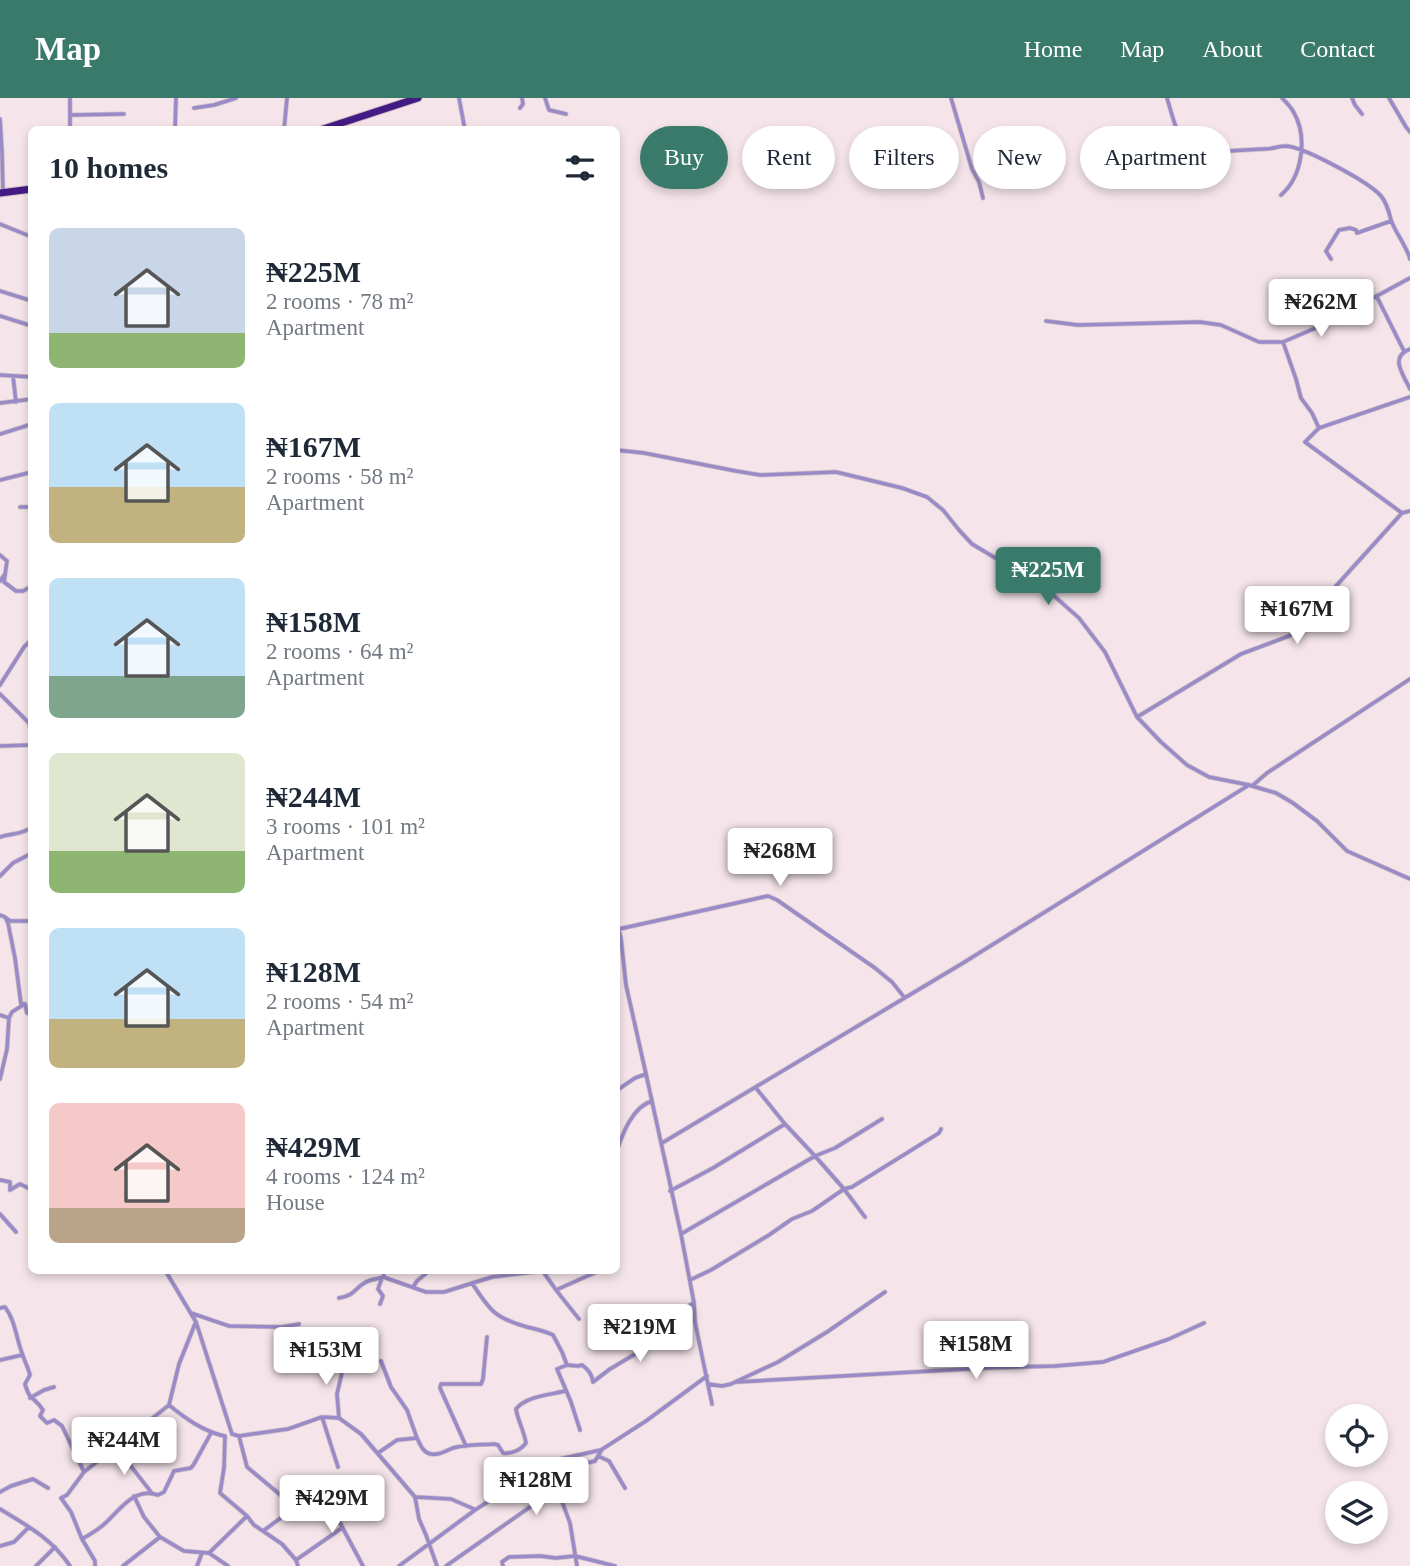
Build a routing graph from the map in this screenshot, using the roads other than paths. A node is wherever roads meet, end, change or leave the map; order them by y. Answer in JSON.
{"nodes":[{"id":1,"x":69,"y":98,"type":"edge"},
{"id":2,"x":176,"y":98,"type":"edge"},
{"id":3,"x":236,"y":98,"type":"edge"},
{"id":4,"x":287,"y":98,"type":"edge"},
{"id":5,"x":418,"y":98,"type":"edge"},
{"id":6,"x":459,"y":98,"type":"edge"},
{"id":7,"x":523,"y":98,"type":"edge"},
{"id":8,"x":545,"y":98,"type":"edge"},
{"id":9,"x":951,"y":98,"type":"edge"},
{"id":10,"x":1167,"y":98,"type":"edge"},
{"id":11,"x":1282,"y":98,"type":"edge"},
{"id":12,"x":1352,"y":98,"type":"edge"},
{"id":13,"x":1389,"y":98,"type":"edge"},
{"id":14,"x":194,"y":108,"type":"dead end"},
{"id":15,"x":520,"y":108,"type":"dead end"},
{"id":16,"x":124,"y":114,"type":"dead end"},
{"id":17,"x":566,"y":114,"type":"dead end"},
{"id":18,"x":1362,"y":114,"type":"dead end"},
{"id":19,"x":71,"y":115,"type":"junction"},
{"id":20,"x":0,"y":119,"type":"edge"},
{"id":21,"x":70,"y":126,"type":"edge"},
{"id":22,"x":175,"y":126,"type":"edge"},
{"id":23,"x":284,"y":126,"type":"edge"},
{"id":24,"x":342,"y":126,"type":"edge"},
{"id":25,"x":464,"y":126,"type":"edge"},
{"id":26,"x":1410,"y":132,"type":"edge"},
{"id":27,"x":1302,"y":150,"type":"junction"},
{"id":28,"x":28,"y":190,"type":"edge"},
{"id":29,"x":1,"y":193,"type":"edge"},
{"id":30,"x":1281,"y":195,"type":"dead end"},
{"id":31,"x":983,"y":198,"type":"dead end"},
{"id":32,"x":1391,"y":221,"type":"junction"},
{"id":33,"x":0,"y":225,"type":"edge"},
{"id":34,"x":28,"y":236,"type":"edge"},
{"id":35,"x":1331,"y":259,"type":"dead end"},
{"id":36,"x":1410,"y":259,"type":"edge"},
{"id":37,"x":1410,"y":278,"type":"edge"},
{"id":38,"x":0,"y":291,"type":"edge"},
{"id":39,"x":1376,"y":296,"type":"junction"},
{"id":40,"x":28,"y":300,"type":"edge"},
{"id":41,"x":0,"y":316,"type":"edge"},
{"id":42,"x":1046,"y":321,"type":"dead end"},
{"id":43,"x":28,"y":325,"type":"edge"},
{"id":44,"x":1283,"y":342,"type":"junction"},
{"id":45,"x":1410,"y":349,"type":"edge"},
{"id":46,"x":1404,"y":351,"type":"junction"},
{"id":47,"x":0,"y":375,"type":"edge"},
{"id":48,"x":13,"y":376,"type":"junction"},
{"id":49,"x":28,"y":377,"type":"edge"},
{"id":50,"x":1410,"y":389,"type":"edge"},
{"id":51,"x":1410,"y":397,"type":"edge"},
{"id":52,"x":28,"y":400,"type":"edge"},
{"id":53,"x":16,"y":402,"type":"junction"},
{"id":54,"x":0,"y":403,"type":"edge"},
{"id":55,"x":28,"y":425,"type":"edge"},
{"id":56,"x":1319,"y":428,"type":"junction"},
{"id":57,"x":0,"y":434,"type":"edge"},
{"id":58,"x":620,"y":450,"type":"edge"},
{"id":59,"x":28,"y":473,"type":"edge"},
{"id":60,"x":0,"y":480,"type":"edge"},
{"id":61,"x":20,"y":507,"type":"dead end"},
{"id":62,"x":28,"y":507,"type":"edge"},
{"id":63,"x":1410,"y":511,"type":"edge"},
{"id":64,"x":1402,"y":513,"type":"junction"},
{"id":65,"x":0,"y":555,"type":"edge"},
{"id":66,"x":6,"y":572,"type":"junction"},
{"id":67,"x":0,"y":581,"type":"edge"},
{"id":68,"x":28,"y":588,"type":"edge"},
{"id":69,"x":28,"y":643,"type":"edge"},
{"id":70,"x":1410,"y":679,"type":"edge"},
{"id":71,"x":0,"y":685,"type":"edge"},
{"id":72,"x":0,"y":694,"type":"edge"},
{"id":73,"x":1137,"y":717,"type":"junction"},
{"id":74,"x":28,"y":721,"type":"edge"},
{"id":75,"x":28,"y":745,"type":"edge"},
{"id":76,"x":0,"y":746,"type":"edge"},
{"id":77,"x":1251,"y":785,"type":"junction"},
{"id":78,"x":28,"y":830,"type":"edge"},
{"id":79,"x":0,"y":837,"type":"edge"},
{"id":80,"x":28,"y":855,"type":"edge"},
{"id":81,"x":0,"y":876,"type":"edge"},
{"id":82,"x":1410,"y":879,"type":"edge"},
{"id":83,"x":3,"y":916,"type":"edge"},
{"id":84,"x":28,"y":921,"type":"edge"},
{"id":85,"x":9,"y":922,"type":"junction"},
{"id":86,"x":620,"y":929,"type":"edge"},
{"id":87,"x":620,"y":937,"type":"edge"},
{"id":88,"x":904,"y":997,"type":"junction"},
{"id":89,"x":25,"y":1004,"type":"junction"},
{"id":90,"x":28,"y":1013,"type":"edge"},
{"id":91,"x":0,"y":1015,"type":"edge"},
{"id":92,"x":9,"y":1018,"type":"junction"},
{"id":93,"x":646,"y":1074,"type":"junction"},
{"id":94,"x":0,"y":1079,"type":"edge"},
{"id":95,"x":620,"y":1088,"type":"edge"},
{"id":96,"x":756,"y":1088,"type":"junction"},
{"id":97,"x":652,"y":1101,"type":"junction"},
{"id":98,"x":882,"y":1119,"type":"dead end"},
{"id":99,"x":785,"y":1124,"type":"junction"},
{"id":100,"x":941,"y":1129,"type":"dead end"},
{"id":101,"x":620,"y":1142,"type":"edge"},
{"id":102,"x":662,"y":1143,"type":"junction"},
{"id":103,"x":815,"y":1156,"type":"junction"},
{"id":104,"x":0,"y":1180,"type":"edge"},
{"id":105,"x":28,"y":1188,"type":"edge"},
{"id":106,"x":844,"y":1189,"type":"junction"},
{"id":107,"x":670,"y":1191,"type":"junction"},
{"id":108,"x":0,"y":1214,"type":"edge"},
{"id":109,"x":865,"y":1217,"type":"dead end"},
{"id":110,"x":16,"y":1232,"type":"dead end"},
{"id":111,"x":681,"y":1234,"type":"junction"},
{"id":112,"x":167,"y":1274,"type":"edge"},
{"id":113,"x":383,"y":1274,"type":"edge"},
{"id":114,"x":425,"y":1274,"type":"edge"},
{"id":115,"x":509,"y":1274,"type":"edge"},
{"id":116,"x":545,"y":1274,"type":"edge"},
{"id":117,"x":592,"y":1274,"type":"edge"},
{"id":118,"x":492,"y":1276,"type":"joint"},
{"id":119,"x":383,"y":1278,"type":"junction"},
{"id":120,"x":690,"y":1280,"type":"junction"},
{"id":121,"x":472,"y":1283,"type":"junction"},
{"id":122,"x":414,"y":1287,"type":"junction"},
{"id":123,"x":556,"y":1290,"type":"junction"},
{"id":124,"x":885,"y":1292,"type":"dead end"},
{"id":125,"x":339,"y":1298,"type":"dead end"},
{"id":126,"x":694,"y":1303,"type":"junction"},
{"id":127,"x":380,"y":1304,"type":"dead end"},
{"id":128,"x":0,"y":1308,"type":"edge"},
{"id":129,"x":190,"y":1313,"type":"junction"},
{"id":130,"x":579,"y":1319,"type":"dead end"},
{"id":131,"x":196,"y":1322,"type":"junction"},
{"id":132,"x":1204,"y":1323,"type":"dead end"},
{"id":133,"x":299,"y":1324,"type":"dead end"},
{"id":134,"x":487,"y":1337,"type":"dead end"},
{"id":135,"x":22,"y":1355,"type":"junction"},
{"id":136,"x":0,"y":1360,"type":"edge"},
{"id":137,"x":381,"y":1361,"type":"dead end"},
{"id":138,"x":567,"y":1365,"type":"junction"},
{"id":139,"x":303,"y":1366,"type":"dead end"},
{"id":140,"x":707,"y":1376,"type":"junction"},
{"id":141,"x":736,"y":1382,"type":"junction"},
{"id":142,"x":708,"y":1384,"type":"junction"},
{"id":143,"x":54,"y":1387,"type":"dead end"},
{"id":144,"x":565,"y":1391,"type":"junction"},
{"id":145,"x":30,"y":1398,"type":"junction"},
{"id":146,"x":712,"y":1404,"type":"dead end"},
{"id":147,"x":169,"y":1405,"type":"junction"},
{"id":148,"x":322,"y":1417,"type":"junction"},
{"id":149,"x":339,"y":1418,"type":"junction"},
{"id":150,"x":145,"y":1424,"type":"junction"},
{"id":151,"x":580,"y":1430,"type":"dead end"},
{"id":152,"x":211,"y":1433,"type":"junction"},
{"id":153,"x":232,"y":1434,"type":"junction"},
{"id":154,"x":225,"y":1436,"type":"junction"},
{"id":155,"x":239,"y":1436,"type":"junction"},
{"id":156,"x":416,"y":1438,"type":"junction"},
{"id":157,"x":466,"y":1446,"type":"junction"},
{"id":158,"x":116,"y":1447,"type":"junction"},
{"id":159,"x":166,"y":1447,"type":"dead end"},
{"id":160,"x":601,"y":1450,"type":"junction"},
{"id":161,"x":378,"y":1454,"type":"junction"},
{"id":162,"x":598,"y":1456,"type":"junction"},
{"id":163,"x":338,"y":1467,"type":"dead end"},
{"id":164,"x":84,"y":1472,"type":"junction"},
{"id":165,"x":48,"y":1488,"type":"dead end"},
{"id":166,"x":557,"y":1488,"type":"junction"},
{"id":167,"x":625,"y":1488,"type":"dead end"},
{"id":168,"x":0,"y":1492,"type":"edge"},
{"id":169,"x":151,"y":1492,"type":"junction"},
{"id":170,"x":134,"y":1496,"type":"junction"},
{"id":171,"x":415,"y":1497,"type":"junction"},
{"id":172,"x":296,"y":1508,"type":"junction"},
{"id":173,"x":0,"y":1510,"type":"edge"},
{"id":174,"x":475,"y":1510,"type":"junction"},
{"id":175,"x":247,"y":1516,"type":"junction"},
{"id":176,"x":29,"y":1527,"type":"junction"},
{"id":177,"x":342,"y":1528,"type":"junction"},
{"id":178,"x":263,"y":1531,"type":"junction"},
{"id":179,"x":160,"y":1537,"type":"junction"},
{"id":180,"x":82,"y":1539,"type":"junction"},
{"id":181,"x":429,"y":1544,"type":"junction"},
{"id":182,"x":0,"y":1546,"type":"edge"},
{"id":183,"x":55,"y":1547,"type":"junction"},
{"id":184,"x":201,"y":1553,"type":"junction"},
{"id":185,"x":208,"y":1553,"type":"junction"},
{"id":186,"x":575,"y":1556,"type":"junction"},
{"id":187,"x":296,"y":1560,"type":"junction"},
{"id":188,"x":36,"y":1566,"type":"edge"},
{"id":189,"x":70,"y":1566,"type":"edge"},
{"id":190,"x":95,"y":1566,"type":"edge"},
{"id":191,"x":123,"y":1566,"type":"edge"},
{"id":192,"x":197,"y":1566,"type":"edge"},
{"id":193,"x":228,"y":1566,"type":"edge"},
{"id":194,"x":298,"y":1566,"type":"edge"},
{"id":195,"x":363,"y":1566,"type":"edge"},
{"id":196,"x":399,"y":1566,"type":"edge"},
{"id":197,"x":437,"y":1566,"type":"edge"},
{"id":198,"x":446,"y":1566,"type":"edge"},
{"id":199,"x":503,"y":1566,"type":"edge"},
{"id":200,"x":577,"y":1566,"type":"edge"},
{"id":201,"x":615,"y":1566,"type":"edge"}],
"edges":[{"from":1,"to":19,"type":"street"},
{"from":2,"to":22,"type":"street"},
{"from":3,"to":14,"type":"street"},
{"from":4,"to":23,"type":"street"},
{"from":5,"to":24,"type":"highway"},
{"from":6,"to":25,"type":"street"},
{"from":7,"to":15,"type":"street"},
{"from":8,"to":17,"type":"street"},
{"from":9,"to":31,"type":"street"},
{"from":10,"to":27,"type":"street"},
{"from":11,"to":27,"type":"street"},
{"from":12,"to":18,"type":"street"},
{"from":13,"to":26,"type":"street"},
{"from":16,"to":19,"type":"street"},
{"from":19,"to":21,"type":"street"},
{"from":20,"to":29,"type":"street"},
{"from":27,"to":30,"type":"street"},
{"from":27,"to":32,"type":"street"},
{"from":28,"to":29,"type":"highway"},
{"from":32,"to":35,"type":"street"},
{"from":32,"to":36,"type":"street"},
{"from":33,"to":34,"type":"street"},
{"from":37,"to":39,"type":"street"},
{"from":38,"to":40,"type":"street"},
{"from":39,"to":44,"type":"street"},
{"from":39,"to":46,"type":"street"},
{"from":41,"to":43,"type":"street"},
{"from":42,"to":44,"type":"street"},
{"from":44,"to":56,"type":"street"},
{"from":45,"to":46,"type":"street"},
{"from":46,"to":50,"type":"street"},
{"from":47,"to":48,"type":"street"},
{"from":48,"to":49,"type":"street"},
{"from":48,"to":53,"type":"street"},
{"from":51,"to":56,"type":"street"},
{"from":52,"to":53,"type":"street"},
{"from":53,"to":54,"type":"street"},
{"from":55,"to":57,"type":"street"},
{"from":56,"to":64,"type":"street"},
{"from":58,"to":73,"type":"street"},
{"from":59,"to":60,"type":"street"},
{"from":61,"to":62,"type":"street"},
{"from":63,"to":64,"type":"street"},
{"from":64,"to":73,"type":"street"},
{"from":65,"to":66,"type":"street"},
{"from":66,"to":67,"type":"street"},
{"from":66,"to":68,"type":"street"},
{"from":69,"to":71,"type":"street"},
{"from":70,"to":77,"type":"street"},
{"from":72,"to":74,"type":"street"},
{"from":73,"to":77,"type":"street"},
{"from":75,"to":76,"type":"street"},
{"from":77,"to":82,"type":"street"},
{"from":77,"to":88,"type":"street"},
{"from":78,"to":79,"type":"street"},
{"from":80,"to":81,"type":"street"},
{"from":83,"to":85,"type":"street"},
{"from":84,"to":85,"type":"street"},
{"from":85,"to":89,"type":"street"},
{"from":86,"to":88,"type":"street"},
{"from":87,"to":93,"type":"street"},
{"from":88,"to":96,"type":"street"},
{"from":89,"to":90,"type":"street"},
{"from":89,"to":92,"type":"street"},
{"from":91,"to":92,"type":"street"},
{"from":92,"to":94,"type":"street"},
{"from":93,"to":95,"type":"street"},
{"from":93,"to":97,"type":"street"},
{"from":96,"to":99,"type":"street"},
{"from":96,"to":102,"type":"street"},
{"from":97,"to":101,"type":"street"},
{"from":97,"to":102,"type":"street"},
{"from":98,"to":103,"type":"street"},
{"from":99,"to":103,"type":"street"},
{"from":99,"to":107,"type":"street"},
{"from":100,"to":106,"type":"street"},
{"from":102,"to":107,"type":"street"},
{"from":103,"to":106,"type":"street"},
{"from":103,"to":111,"type":"street"},
{"from":104,"to":105,"type":"street"},
{"from":106,"to":109,"type":"street"},
{"from":106,"to":120,"type":"street"},
{"from":107,"to":111,"type":"street"},
{"from":108,"to":110,"type":"street"},
{"from":111,"to":120,"type":"street"},
{"from":112,"to":129,"type":"street"},
{"from":113,"to":119,"type":"street"},
{"from":114,"to":122,"type":"street"},
{"from":115,"to":118,"type":"street"},
{"from":116,"to":123,"type":"street"},
{"from":117,"to":123,"type":"street"},
{"from":118,"to":121,"type":"street"},
{"from":119,"to":122,"type":"street"},
{"from":119,"to":125,"type":"street"},
{"from":119,"to":127,"type":"street"},
{"from":120,"to":126,"type":"street"},
{"from":121,"to":122,"type":"street"},
{"from":121,"to":138,"type":"street"},
{"from":123,"to":130,"type":"street"},
{"from":124,"to":141,"type":"street"},
{"from":126,"to":138,"type":"street"},
{"from":126,"to":140,"type":"street"},
{"from":128,"to":135,"type":"street"},
{"from":129,"to":131,"type":"street"},
{"from":129,"to":133,"type":"street"},
{"from":131,"to":147,"type":"street"},
{"from":131,"to":153,"type":"street"},
{"from":132,"to":141,"type":"street"},
{"from":134,"to":157,"type":"street"},
{"from":135,"to":136,"type":"street"},
{"from":135,"to":145,"type":"street"},
{"from":137,"to":156,"type":"street"},
{"from":138,"to":144,"type":"street"},
{"from":139,"to":149,"type":"street"},
{"from":140,"to":142,"type":"street"},
{"from":140,"to":160,"type":"street"},
{"from":141,"to":142,"type":"street"},
{"from":142,"to":146,"type":"street"},
{"from":143,"to":145,"type":"street"},
{"from":144,"to":151,"type":"street"},
{"from":144,"to":157,"type":"street"},
{"from":145,"to":164,"type":"street"},
{"from":147,"to":150,"type":"street"},
{"from":147,"to":152,"type":"street"},
{"from":148,"to":149,"type":"street"},
{"from":148,"to":155,"type":"street"},
{"from":148,"to":163,"type":"street"},
{"from":149,"to":161,"type":"street"},
{"from":150,"to":158,"type":"street"},
{"from":150,"to":159,"type":"street"},
{"from":152,"to":154,"type":"street"},
{"from":152,"to":169,"type":"street"},
{"from":153,"to":154,"type":"street"},
{"from":153,"to":155,"type":"street"},
{"from":154,"to":175,"type":"street"},
{"from":155,"to":172,"type":"street"},
{"from":156,"to":157,"type":"street"},
{"from":156,"to":161,"type":"street"},
{"from":158,"to":164,"type":"street"},
{"from":158,"to":169,"type":"street"},
{"from":160,"to":162,"type":"street"},
{"from":160,"to":174,"type":"street"},
{"from":161,"to":171,"type":"street"},
{"from":162,"to":166,"type":"street"},
{"from":162,"to":167,"type":"street"},
{"from":164,"to":180,"type":"street"},
{"from":165,"to":168,"type":"street"},
{"from":166,"to":186,"type":"street"},
{"from":166,"to":198,"type":"street"},
{"from":169,"to":170,"type":"street"},
{"from":170,"to":179,"type":"street"},
{"from":170,"to":180,"type":"street"},
{"from":171,"to":174,"type":"street"},
{"from":171,"to":181,"type":"street"},
{"from":172,"to":177,"type":"street"},
{"from":172,"to":178,"type":"street"},
{"from":173,"to":176,"type":"street"},
{"from":174,"to":181,"type":"street"},
{"from":175,"to":178,"type":"street"},
{"from":175,"to":185,"type":"street"},
{"from":176,"to":182,"type":"street"},
{"from":176,"to":183,"type":"street"},
{"from":177,"to":187,"type":"street"},
{"from":177,"to":195,"type":"street"},
{"from":178,"to":187,"type":"street"},
{"from":179,"to":184,"type":"street"},
{"from":179,"to":191,"type":"street"},
{"from":180,"to":190,"type":"street"},
{"from":181,"to":196,"type":"street"},
{"from":181,"to":197,"type":"street"},
{"from":183,"to":188,"type":"street"},
{"from":183,"to":189,"type":"street"},
{"from":184,"to":185,"type":"street"},
{"from":184,"to":192,"type":"street"},
{"from":185,"to":193,"type":"street"},
{"from":186,"to":199,"type":"street"},
{"from":186,"to":200,"type":"street"},
{"from":186,"to":201,"type":"street"},
{"from":187,"to":194,"type":"street"}]}
